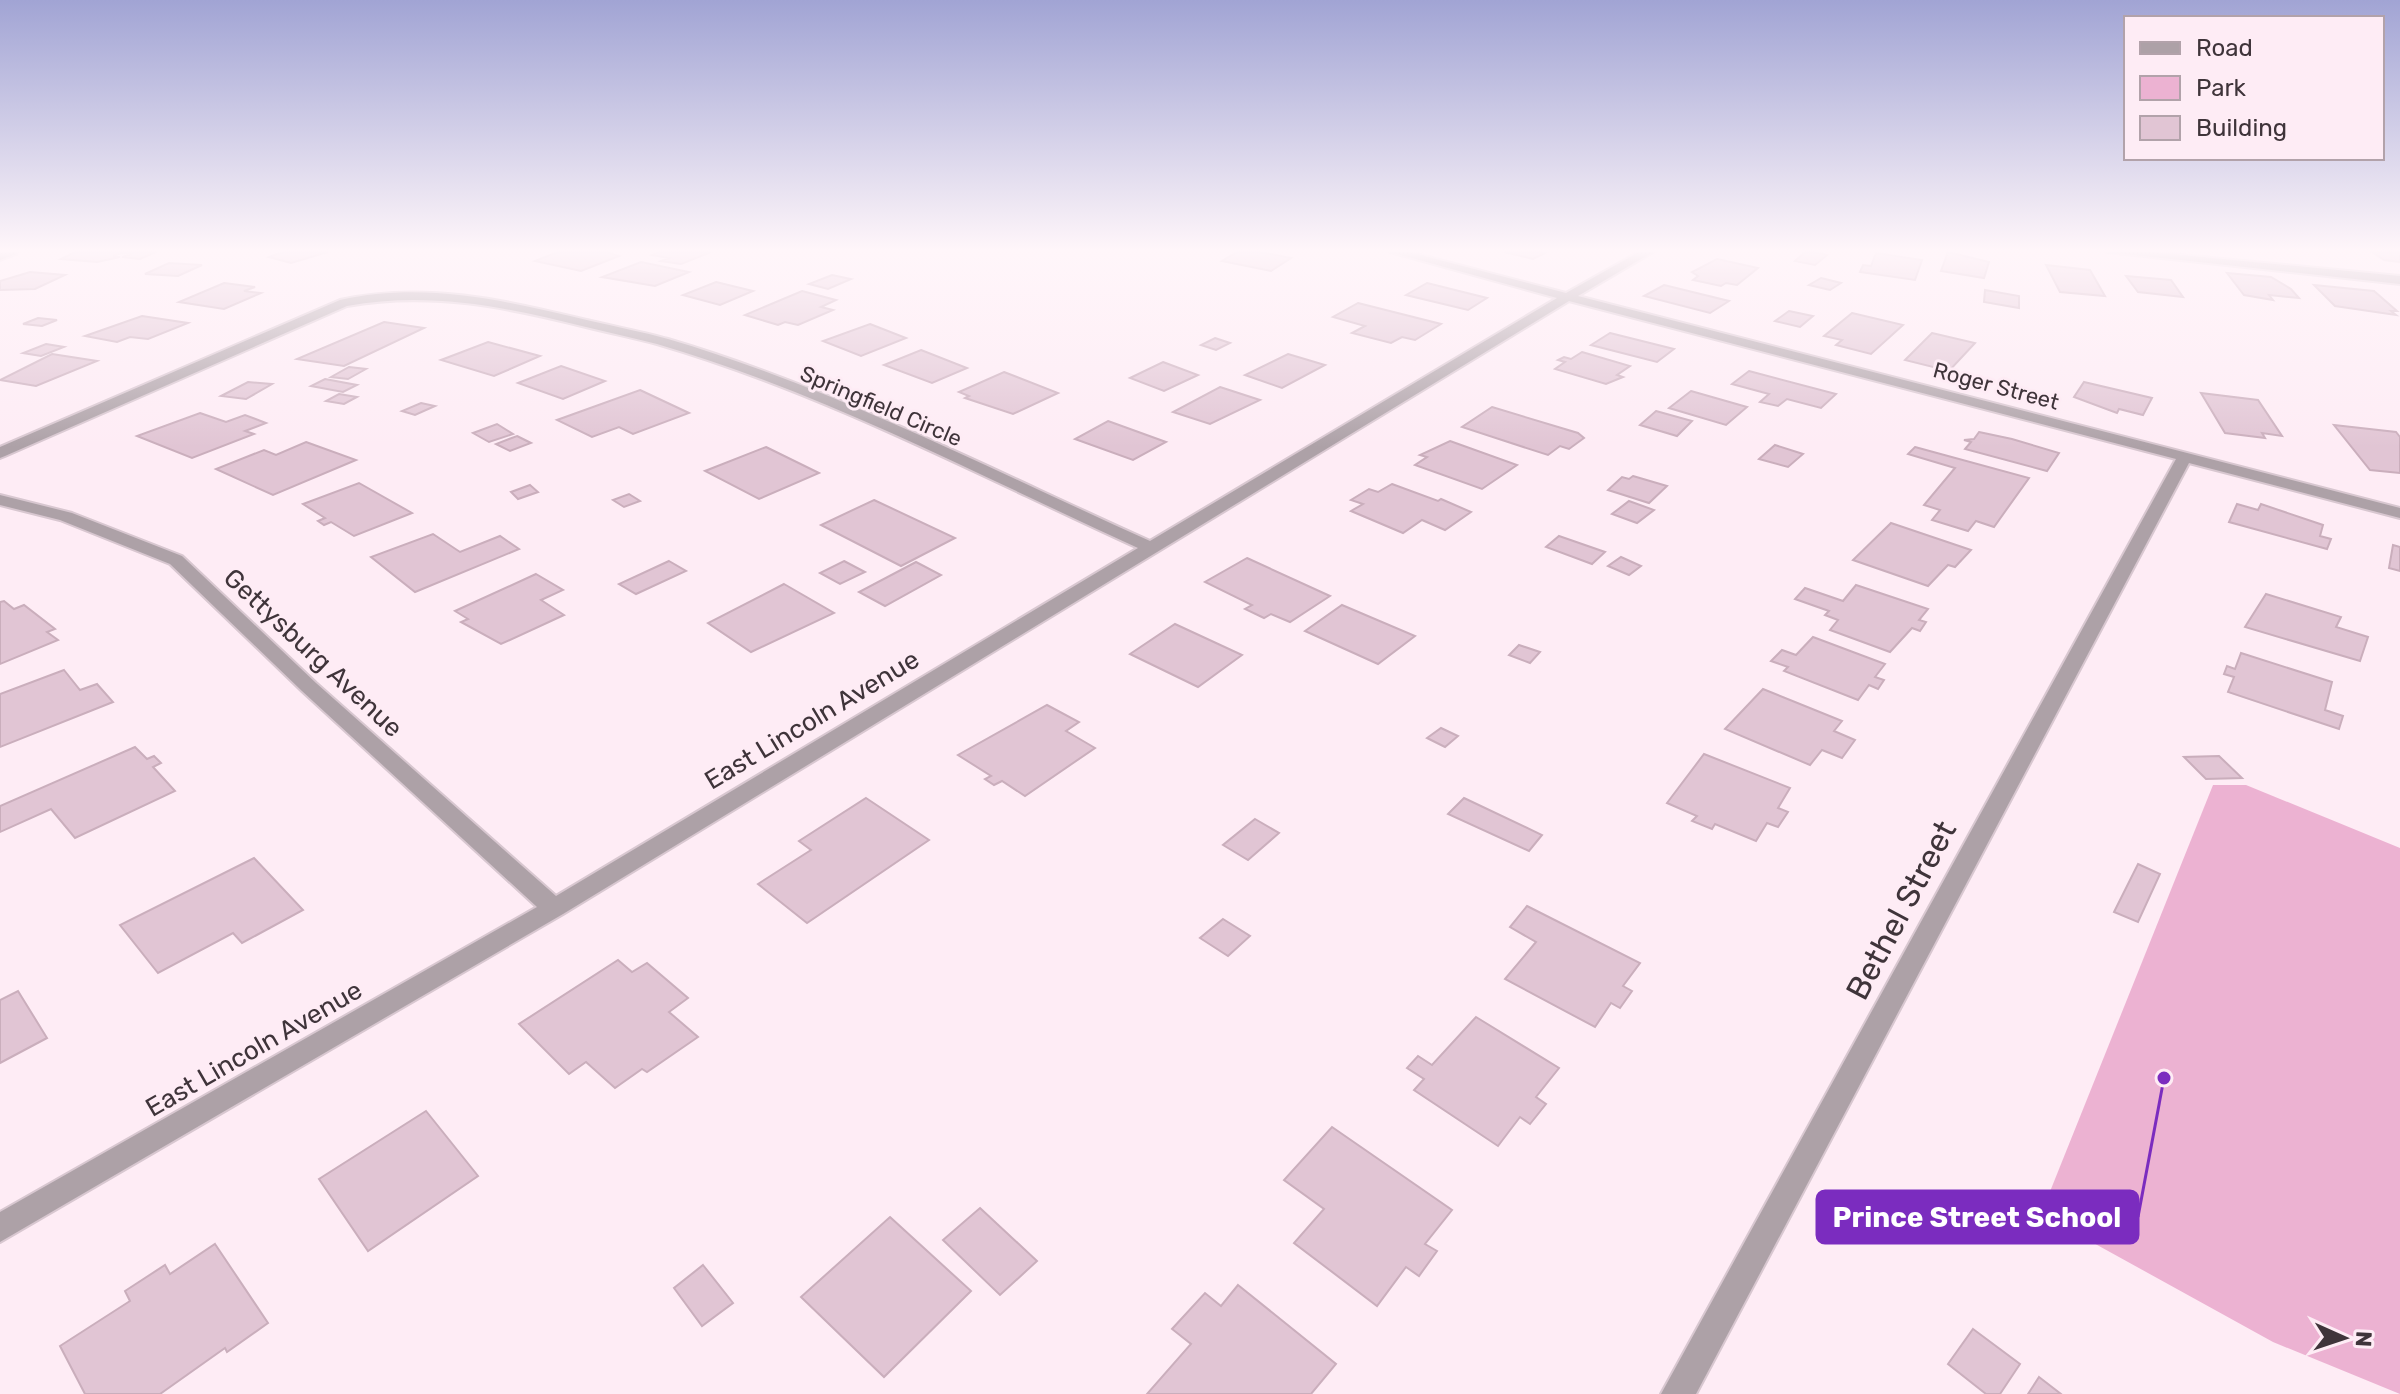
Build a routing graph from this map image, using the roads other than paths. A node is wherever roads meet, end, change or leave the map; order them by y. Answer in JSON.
{"nodes":[{"id":1,"x":312,"y":317,"type":"edge"},
{"id":2,"x":559,"y":317,"type":"edge"},
{"id":3,"x":1533,"y":317,"type":"edge"},
{"id":4,"x":1648,"y":317,"type":"edge"},
{"id":5,"x":0,"y":453,"type":"edge"},
{"id":6,"x":2184,"y":458,"type":"junction"},
{"id":7,"x":0,"y":500,"type":"edge"},
{"id":8,"x":2400,"y":513,"type":"edge"},
{"id":9,"x":1150,"y":547,"type":"junction"},
{"id":10,"x":554,"y":908,"type":"junction"},
{"id":11,"x":0,"y":1228,"type":"edge"},
{"id":12,"x":1678,"y":1394,"type":"edge"}],
"edges":[{"from":1,"to":5,"type":"street","name":"Springfield Circle"},
{"from":2,"to":9,"type":"street","name":"Springfield Circle"},
{"from":3,"to":9,"type":"street","name":"East Lincoln Avenue"},
{"from":4,"to":6,"type":"street","name":"Roger Street"},
{"from":6,"to":8,"type":"street","name":"Roger Street"},
{"from":6,"to":12,"type":"street","name":"Bethel Street"},
{"from":7,"to":10,"type":"street","name":"Gettysburg Avenue"},
{"from":9,"to":10,"type":"street","name":"East Lincoln Avenue"},
{"from":10,"to":11,"type":"street","name":"East Lincoln Avenue"}]}
